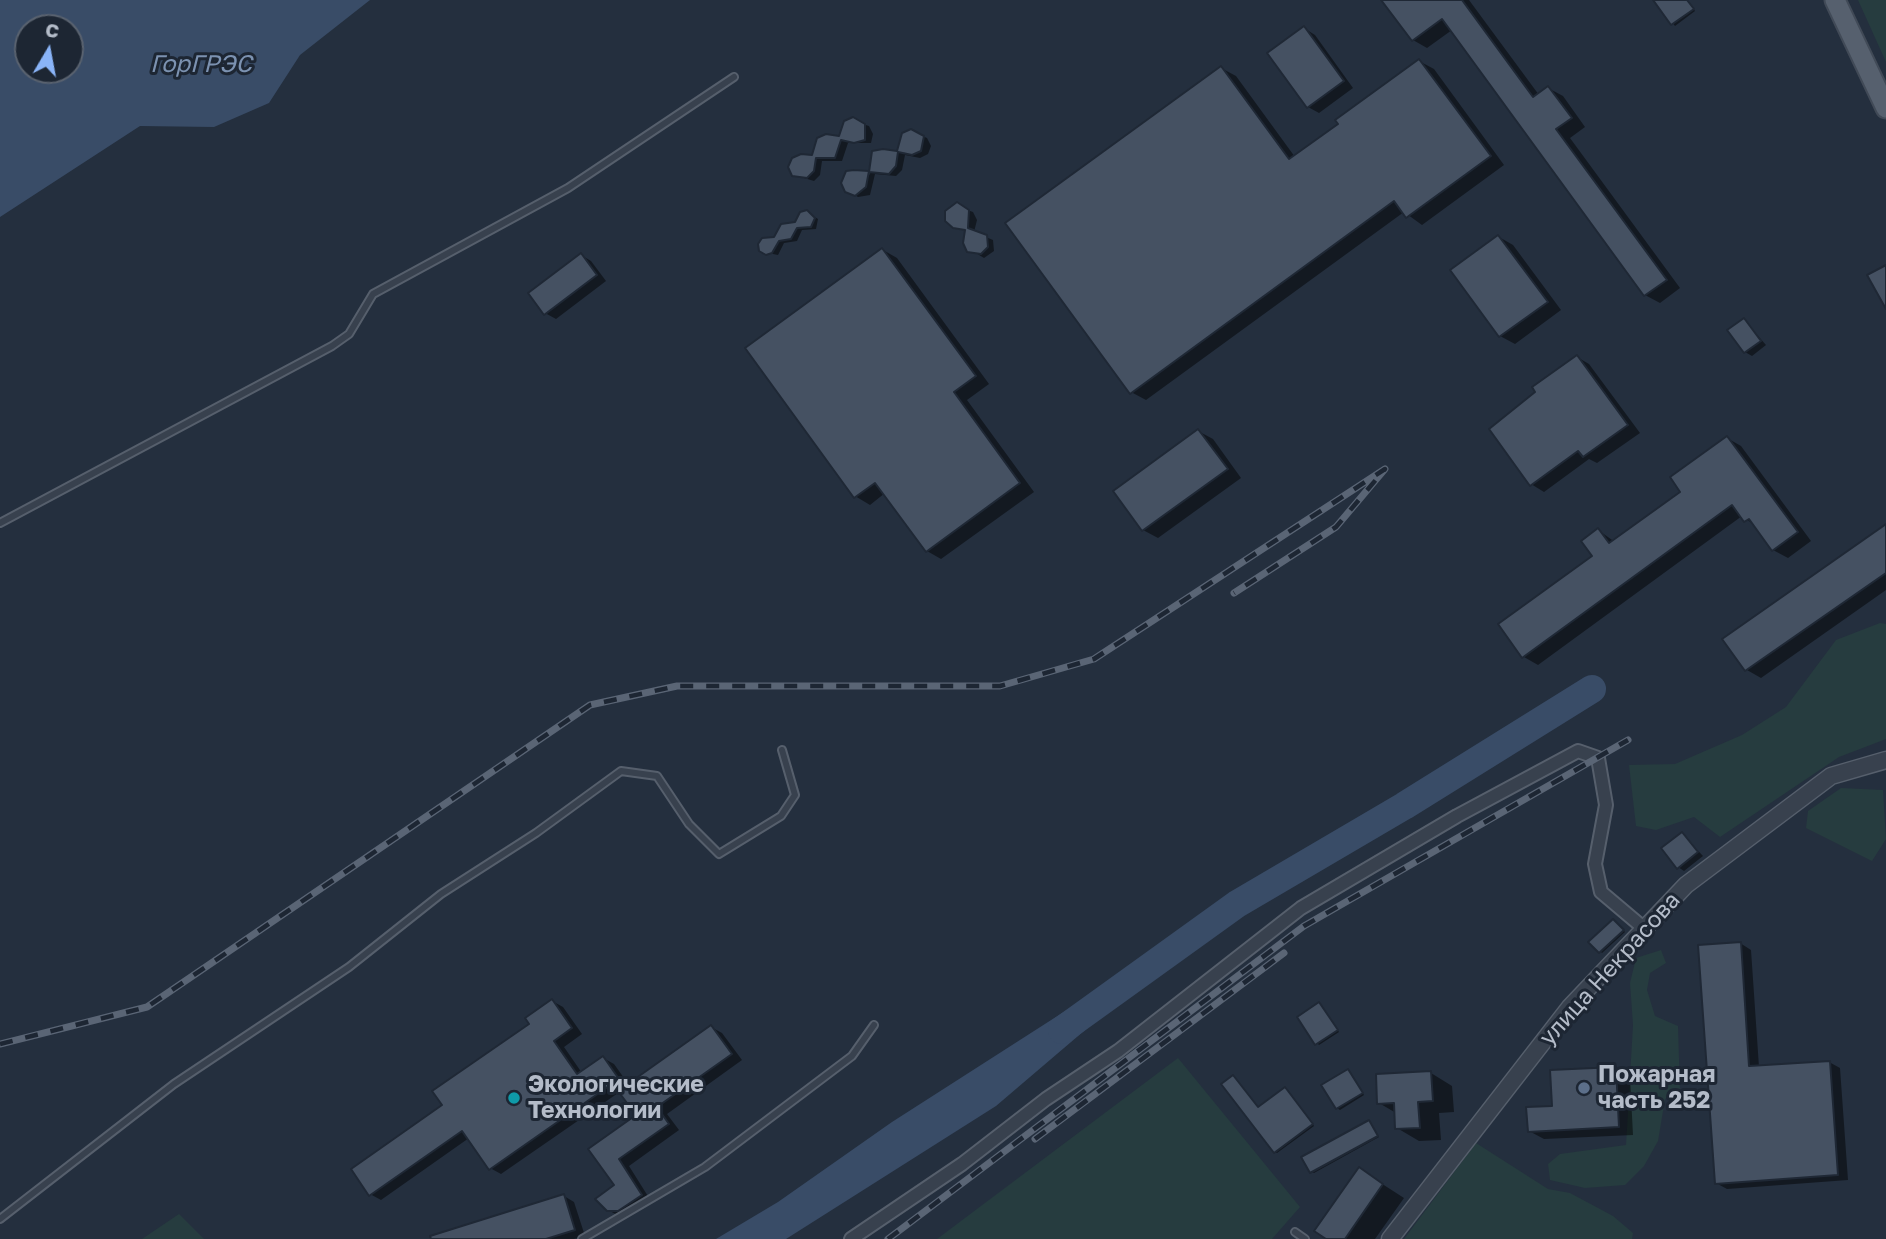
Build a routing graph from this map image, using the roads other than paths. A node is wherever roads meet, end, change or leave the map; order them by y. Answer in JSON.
{"nodes":[{"id":1,"x":1835,"y":0,"type":"edge"},
{"id":2,"x":734,"y":77,"type":"dead end"},
{"id":3,"x":1886,"y":108,"type":"edge"},
{"id":4,"x":0,"y":523,"type":"edge"},
{"id":5,"x":782,"y":750,"type":"dead end"},
{"id":6,"x":1885,"y":762,"type":"edge"},
{"id":7,"x":1646,"y":930,"type":"junction"},
{"id":8,"x":874,"y":1025,"type":"dead end"},
{"id":9,"x":0,"y":1219,"type":"edge"},
{"id":10,"x":1295,"y":1232,"type":"dead end"},
{"id":11,"x":582,"y":1239,"type":"edge"},
{"id":12,"x":852,"y":1239,"type":"edge"},
{"id":13,"x":1306,"y":1239,"type":"edge"},
{"id":14,"x":1390,"y":1239,"type":"edge"}],
"edges":[{"from":1,"to":3,"type":"main road"},
{"from":2,"to":4,"type":"lane"},
{"from":5,"to":9,"type":"lane"},
{"from":6,"to":7,"type":"street","name":"улица Некрасова"},
{"from":7,"to":12,"type":"street"},
{"from":7,"to":14,"type":"street","name":"улица Некрасова"},
{"from":8,"to":11,"type":"lane"},
{"from":10,"to":13,"type":"lane"}]}
